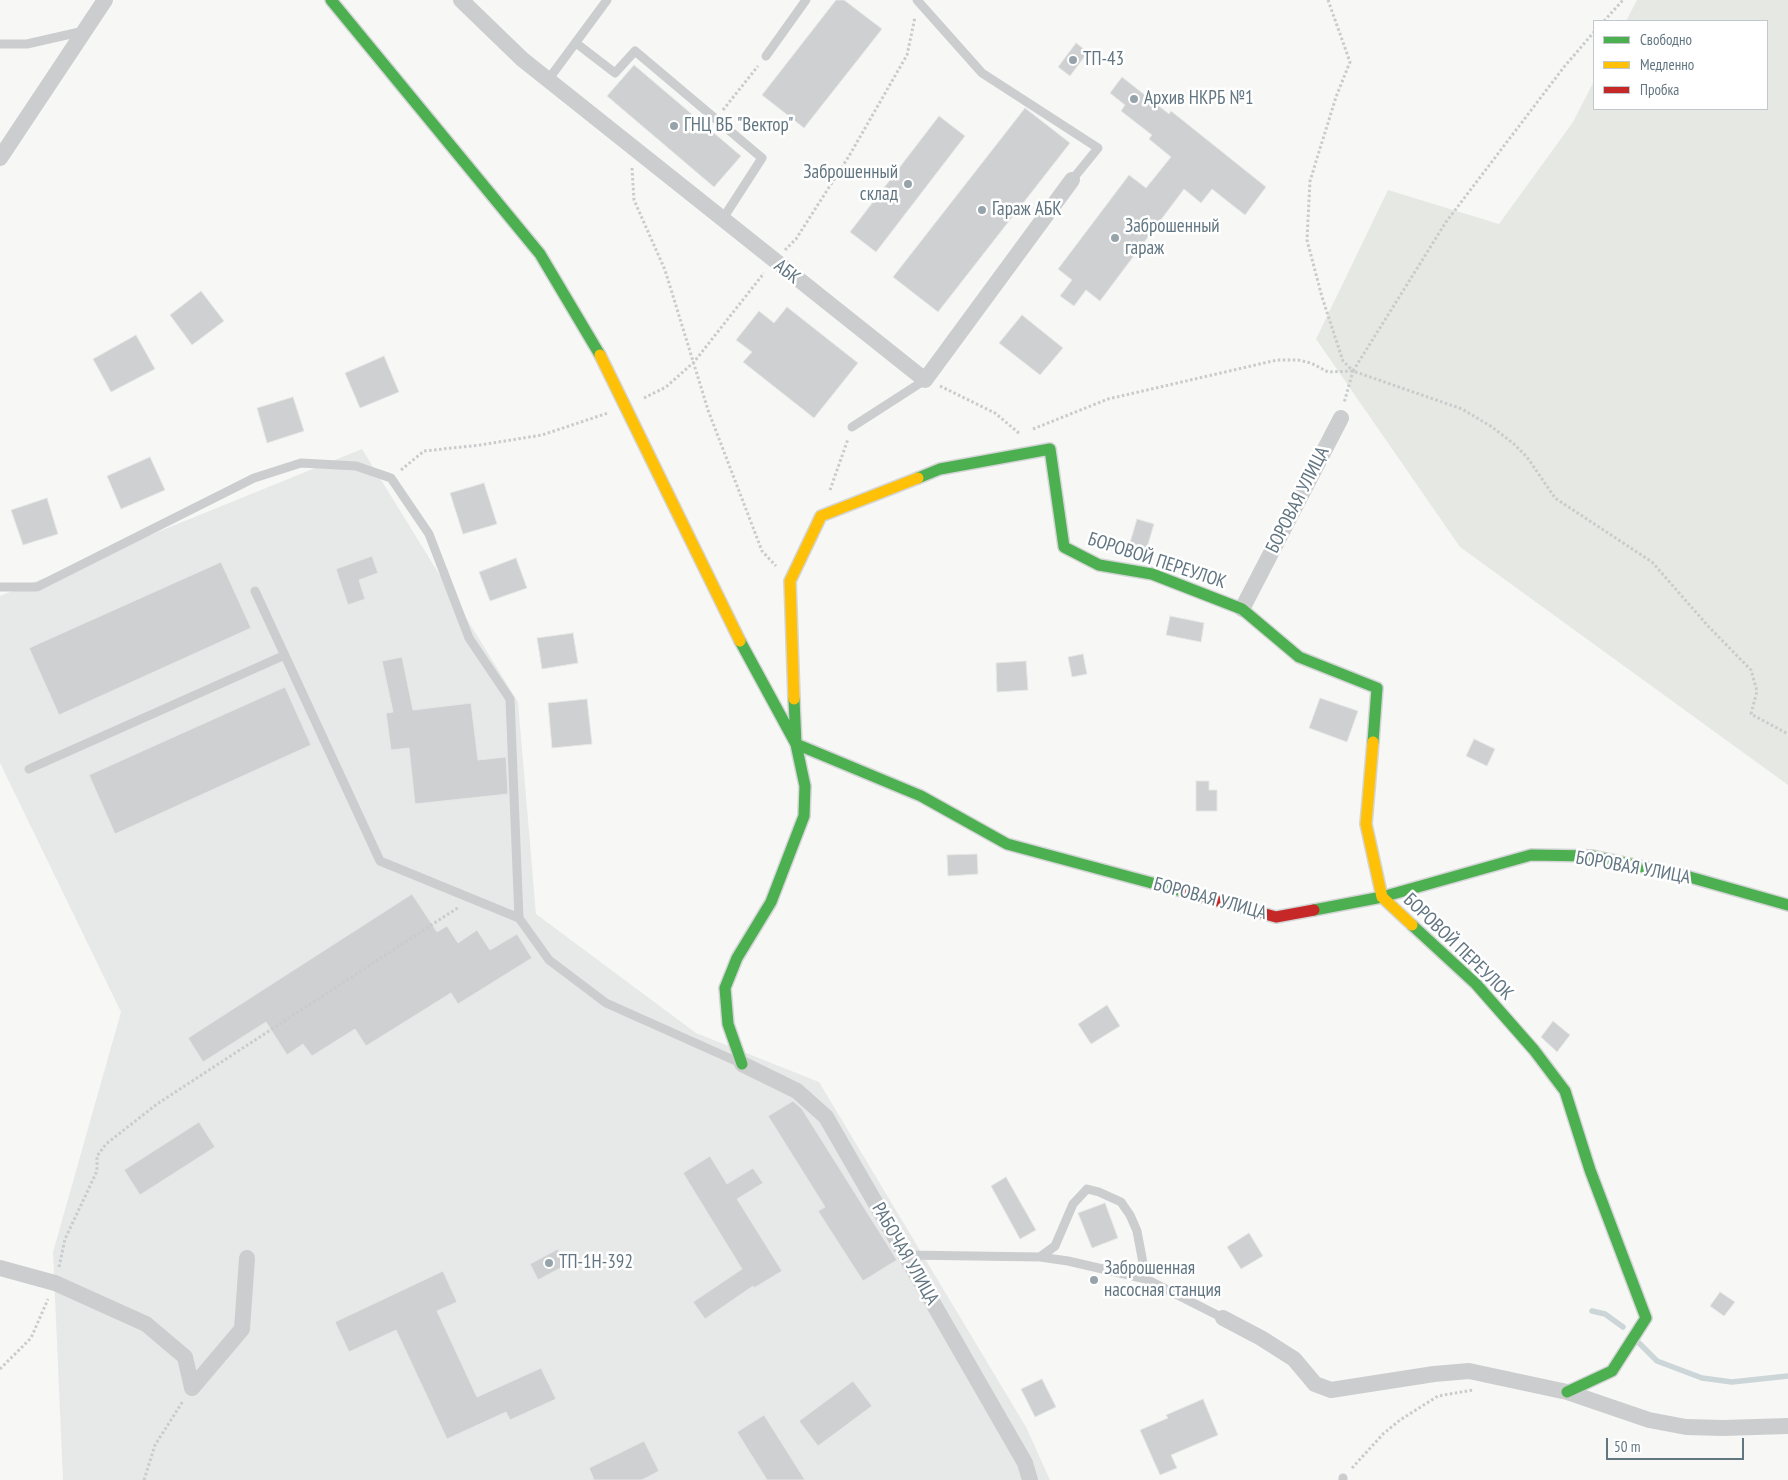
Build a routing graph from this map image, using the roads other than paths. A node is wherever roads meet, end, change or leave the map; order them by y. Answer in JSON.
{"nodes":[{"id":1,"x":105,"y":0,"type":"edge"},
{"id":2,"x":331,"y":0,"type":"edge"},
{"id":3,"x":462,"y":0,"type":"edge"},
{"id":4,"x":607,"y":0,"type":"edge"},
{"id":5,"x":806,"y":0,"type":"edge"},
{"id":6,"x":918,"y":0,"type":"edge"},
{"id":7,"x":84,"y":30,"type":"junction"},
{"id":8,"x":576,"y":43,"type":"junction"},
{"id":9,"x":0,"y":44,"type":"edge"},
{"id":10,"x":766,"y":56,"type":"road end"},
{"id":11,"x":548,"y":80,"type":"junction"},
{"id":12,"x":0,"y":158,"type":"edge"},
{"id":13,"x":1072,"y":180,"type":"joint"},
{"id":14,"x":722,"y":220,"type":"junction"},
{"id":15,"x":926,"y":380,"type":"junction"},
{"id":16,"x":1341,"y":418,"type":"road end"},
{"id":17,"x":852,"y":427,"type":"road end"},
{"id":18,"x":0,"y":587,"type":"edge"},
{"id":19,"x":255,"y":591,"type":"dead end"},
{"id":20,"x":1242,"y":609,"type":"junction"},
{"id":21,"x":285,"y":655,"type":"junction"},
{"id":22,"x":796,"y":744,"type":"junction"},
{"id":23,"x":29,"y":769,"type":"dead end"},
{"id":24,"x":1382,"y":897,"type":"junction"},
{"id":25,"x":1788,"y":905,"type":"edge"},
{"id":26,"x":519,"y":918,"type":"junction"},
{"id":27,"x":742,"y":1064,"type":"junction"},
{"id":28,"x":906,"y":1255,"type":"junction"},
{"id":29,"x":1040,"y":1257,"type":"junction"},
{"id":30,"x":247,"y":1258,"type":"dead end"},
{"id":31,"x":0,"y":1268,"type":"edge"},
{"id":32,"x":1146,"y":1279,"type":"junction"},
{"id":33,"x":1223,"y":1318,"type":"joint"},
{"id":34,"x":1567,"y":1392,"type":"junction"},
{"id":35,"x":1788,"y":1426,"type":"edge"},
{"id":36,"x":1030,"y":1480,"type":"edge"}],
"edges":[{"from":1,"to":7,"type":"street"},
{"from":2,"to":22,"type":"street"},
{"from":3,"to":11,"type":"street","name":"АБК"},
{"from":4,"to":8,"type":"lane"},
{"from":5,"to":10,"type":"lane"},
{"from":6,"to":13,"type":"lane"},
{"from":7,"to":9,"type":"lane"},
{"from":7,"to":12,"type":"street"},
{"from":8,"to":11,"type":"lane"},
{"from":8,"to":14,"type":"lane"},
{"from":11,"to":14,"type":"street","name":"АБК"},
{"from":13,"to":15,"type":"street"},
{"from":14,"to":15,"type":"street","name":"АБК"},
{"from":15,"to":17,"type":"lane"},
{"from":16,"to":20,"type":"street","name":"БОРОВАЯ УЛИЦА"},
{"from":18,"to":26,"type":"lane"},
{"from":19,"to":21,"type":"lane"},
{"from":20,"to":22,"type":"street","name":"БОРОВОЙ ПЕРЕУЛОК"},
{"from":20,"to":24,"type":"street","name":"БОРОВОЙ ПЕРЕУЛОК"},
{"from":21,"to":23,"type":"lane"},
{"from":21,"to":26,"type":"lane"},
{"from":22,"to":24,"type":"street","name":"БОРОВАЯ УЛИЦА"},
{"from":22,"to":27,"type":"street"},
{"from":24,"to":25,"type":"street","name":"БОРОВАЯ УЛИЦА"},
{"from":24,"to":34,"type":"street","name":"БОРОВОЙ ПЕРЕУЛОК"},
{"from":26,"to":27,"type":"lane"},
{"from":27,"to":28,"type":"street","name":"РАБОЧАЯ УЛИЦА"},
{"from":28,"to":29,"type":"lane"},
{"from":28,"to":36,"type":"street","name":"РАБОЧАЯ УЛИЦА"},
{"from":29,"to":32,"type":"lane"},
{"from":29,"to":32,"type":"lane"},
{"from":30,"to":31,"type":"street"},
{"from":32,"to":33,"type":"lane"},
{"from":33,"to":34,"type":"street"},
{"from":34,"to":35,"type":"street"}]}
